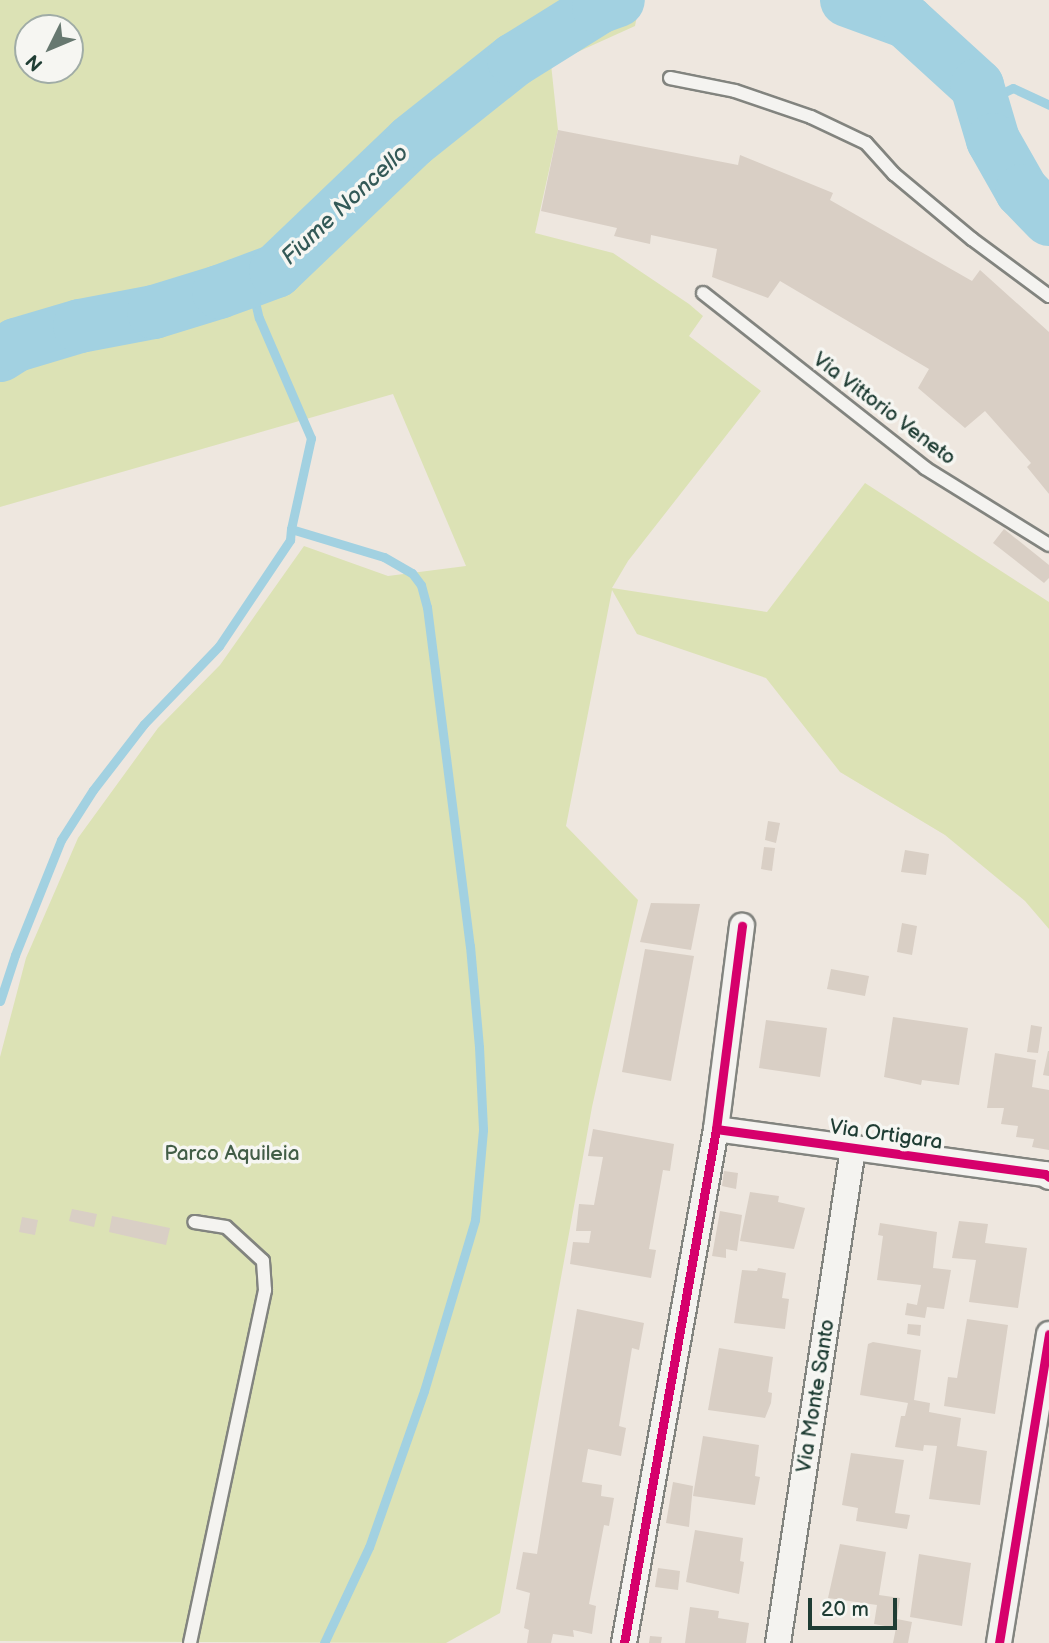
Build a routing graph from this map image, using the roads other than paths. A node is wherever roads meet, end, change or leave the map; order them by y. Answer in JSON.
{"nodes":[{"id":1,"x":670,"y":78,"type":"dead end"},
{"id":2,"x":703,"y":293,"type":"dead end"},
{"id":3,"x":1049,"y":296,"type":"edge"},
{"id":4,"x":1049,"y":545,"type":"edge"},
{"id":5,"x":742,"y":926,"type":"dead end"},
{"id":6,"x":716,"y":1129,"type":"junction"},
{"id":7,"x":853,"y":1148,"type":"junction"},
{"id":8,"x":1049,"y":1177,"type":"edge"},
{"id":9,"x":194,"y":1222,"type":"dead end"},
{"id":10,"x":1049,"y":1334,"type":"edge"},
{"id":11,"x":190,"y":1643,"type":"edge"},
{"id":12,"x":624,"y":1643,"type":"edge"},
{"id":13,"x":778,"y":1643,"type":"edge"},
{"id":14,"x":999,"y":1643,"type":"edge"}],
"edges":[{"from":1,"to":3,"type":"lane"},
{"from":2,"to":4,"type":"lane","name":"Via Vittorio Veneto"},
{"from":5,"to":6,"type":"street"},
{"from":6,"to":7,"type":"street","name":"Via Ortigara"},
{"from":6,"to":12,"type":"street"},
{"from":7,"to":8,"type":"street","name":"Via Ortigara"},
{"from":7,"to":13,"type":"street","name":"Via Monte Santo"},
{"from":9,"to":11,"type":"lane"},
{"from":10,"to":14,"type":"street"}]}
